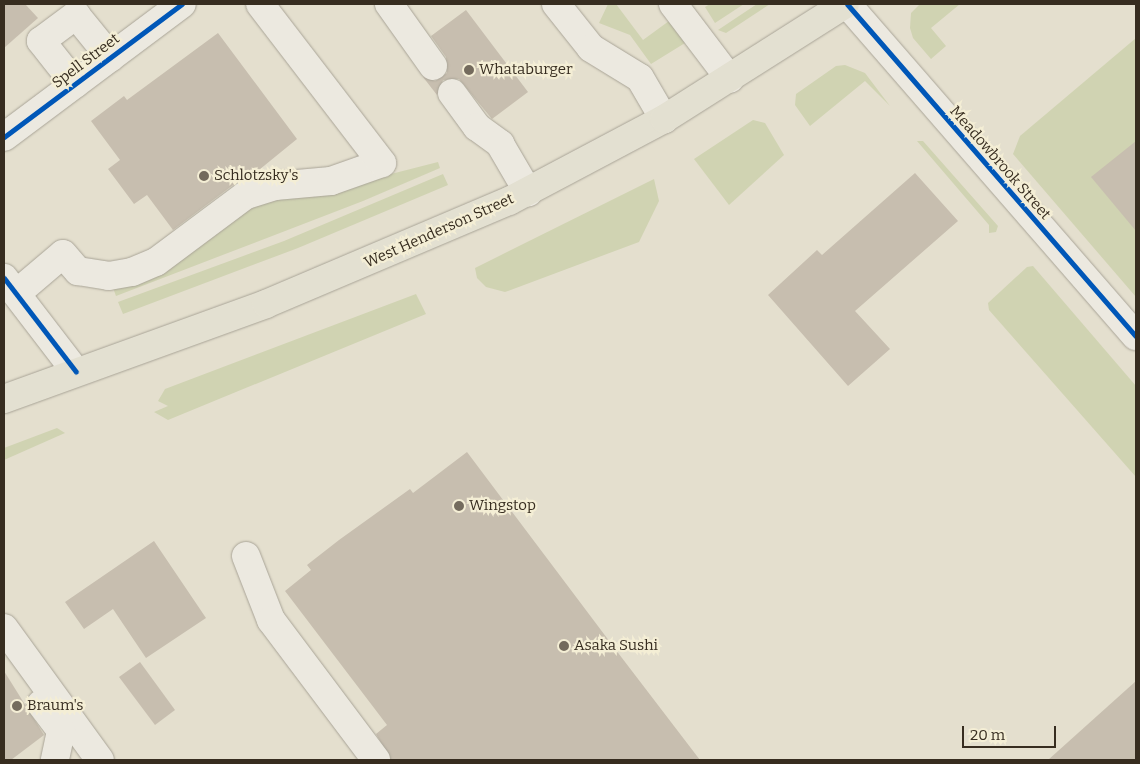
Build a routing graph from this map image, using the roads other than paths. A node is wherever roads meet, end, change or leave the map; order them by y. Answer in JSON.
{"nodes":[{"id":1,"x":182,"y":4,"type":"edge"},
{"id":2,"x":260,"y":4,"type":"edge"},
{"id":3,"x":389,"y":4,"type":"edge"},
{"id":4,"x":556,"y":4,"type":"edge"},
{"id":5,"x":673,"y":4,"type":"edge"},
{"id":6,"x":846,"y":4,"type":"edge"},
{"id":7,"x":110,"y":58,"type":"junction"},
{"id":8,"x":433,"y":66,"type":"dead end"},
{"id":9,"x":730,"y":78,"type":"junction"},
{"id":10,"x":75,"y":84,"type":"junction"},
{"id":11,"x":452,"y":93,"type":"dead end"},
{"id":12,"x":664,"y":119,"type":"junction"},
{"id":13,"x":4,"y":137,"type":"edge"},
{"id":14,"x":528,"y":192,"type":"junction"},
{"id":15,"x":10,"y":285,"type":"edge"},
{"id":16,"x":1136,"y":336,"type":"edge"},
{"id":17,"x":76,"y":372,"type":"junction"},
{"id":18,"x":4,"y":399,"type":"edge"},
{"id":19,"x":246,"y":556,"type":"dead end"},
{"id":20,"x":4,"y":628,"type":"edge"},
{"id":21,"x":4,"y":654,"type":"edge"},
{"id":22,"x":61,"y":731,"type":"junction"},
{"id":23,"x":55,"y":760,"type":"edge"},
{"id":24,"x":78,"y":760,"type":"edge"},
{"id":25,"x":100,"y":760,"type":"edge"},
{"id":26,"x":376,"y":760,"type":"edge"}],
"edges":[{"from":1,"to":7,"type":"street","name":"Spell Street"},
{"from":2,"to":15,"type":"street"},
{"from":3,"to":8,"type":"street"},
{"from":4,"to":12,"type":"street"},
{"from":5,"to":9,"type":"street"},
{"from":6,"to":9,"type":"main road","name":"West Henderson Street"},
{"from":6,"to":16,"type":"street","name":"Meadowbrook Street"},
{"from":7,"to":10,"type":"street","name":"Spell Street"},
{"from":7,"to":10,"type":"street"},
{"from":9,"to":12,"type":"main road","name":"West Henderson Street"},
{"from":10,"to":13,"type":"street","name":"Spell Street"},
{"from":11,"to":14,"type":"street"},
{"from":12,"to":14,"type":"main road","name":"West Henderson Street"},
{"from":14,"to":17,"type":"main road","name":"West Henderson Street"},
{"from":15,"to":17,"type":"street"},
{"from":17,"to":18,"type":"main road","name":"West Henderson Street"},
{"from":19,"to":26,"type":"street"},
{"from":20,"to":25,"type":"street"},
{"from":21,"to":22,"type":"street"},
{"from":22,"to":23,"type":"street"},
{"from":22,"to":24,"type":"street"}]}
